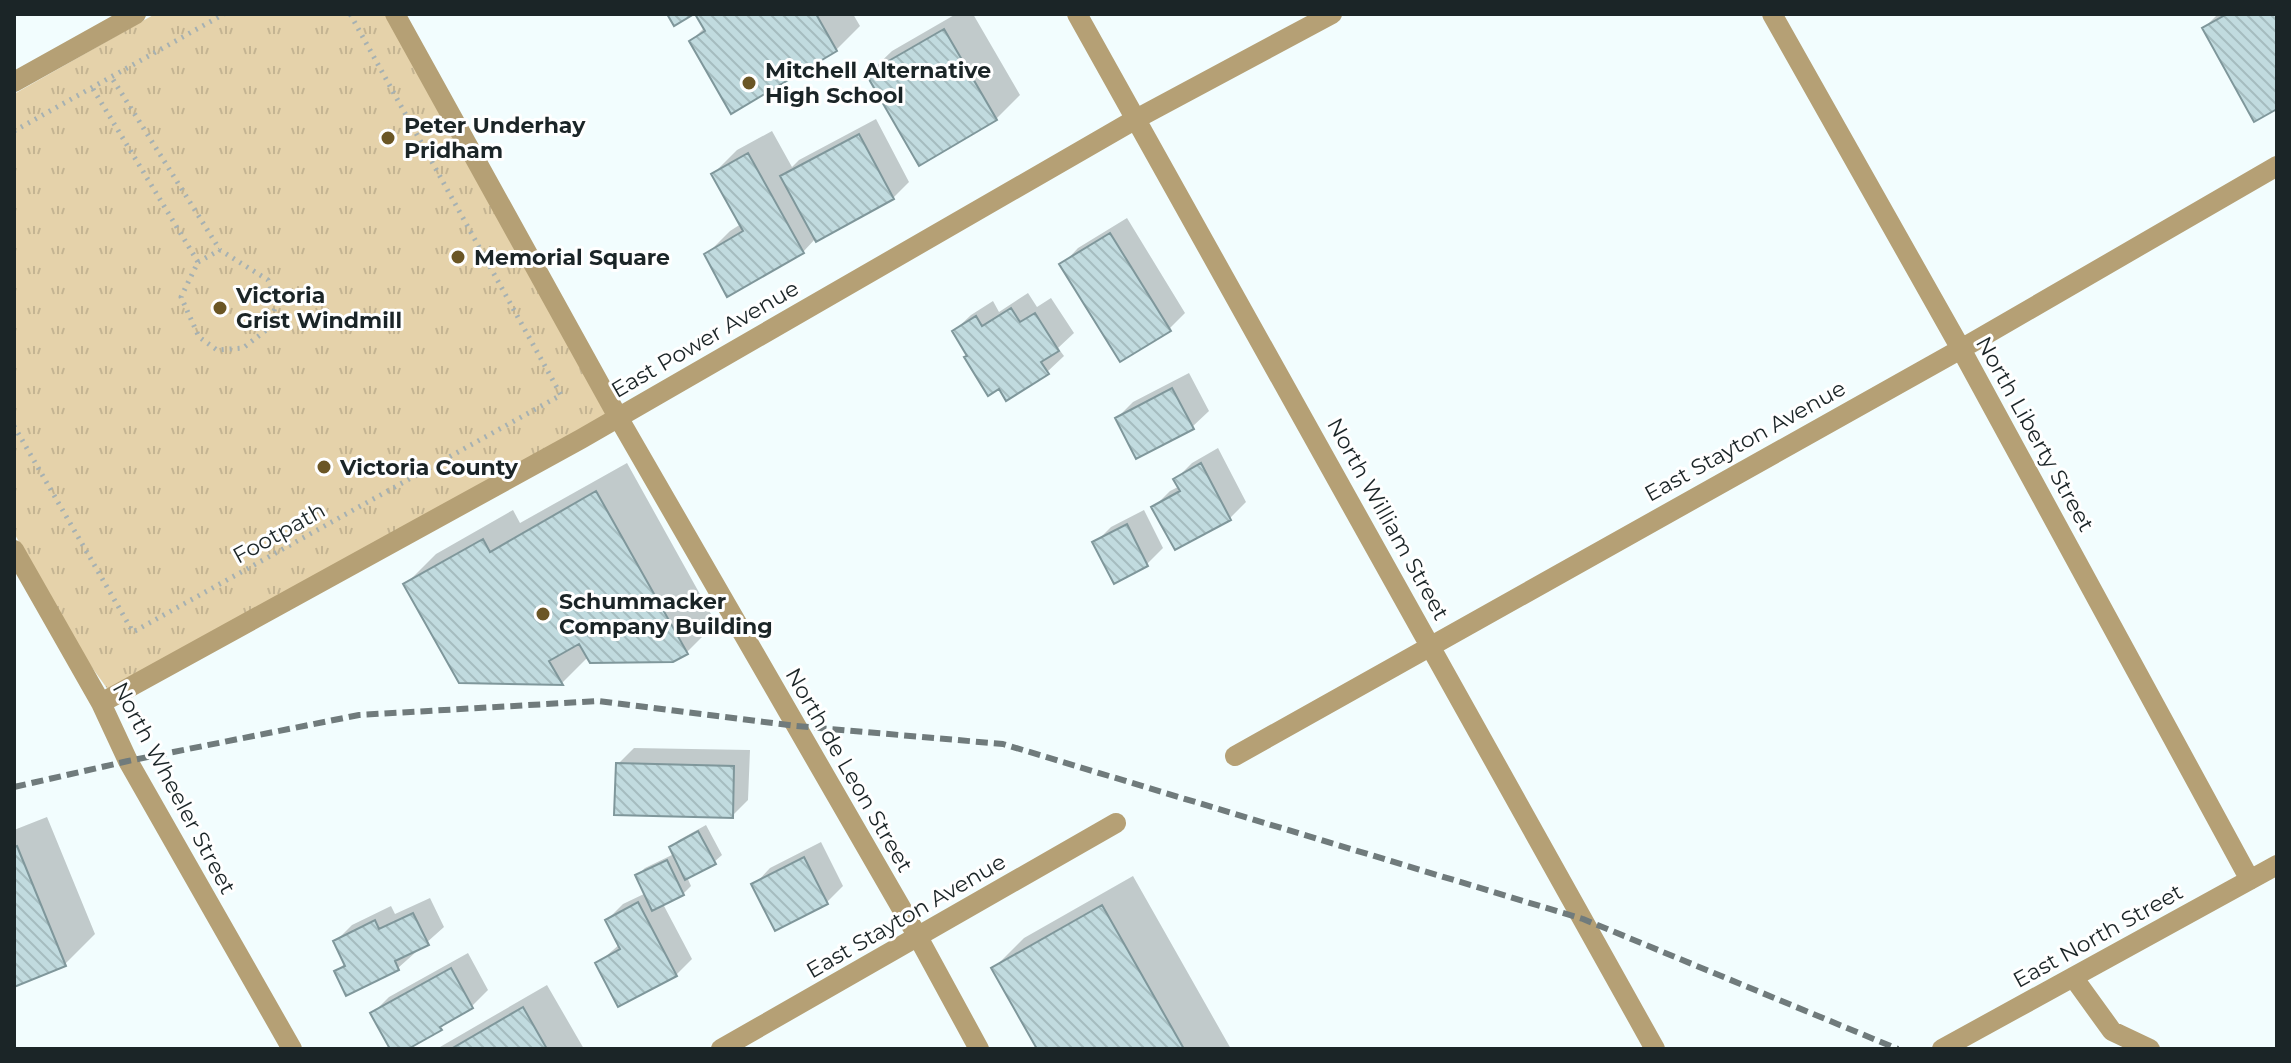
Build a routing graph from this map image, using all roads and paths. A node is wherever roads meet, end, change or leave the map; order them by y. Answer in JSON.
{"nodes":[{"id":1,"x":136,"y":14,"type":"edge"},
{"id":2,"x":224,"y":14,"type":"edge"},
{"id":3,"x":350,"y":14,"type":"edge"},
{"id":4,"x":395,"y":14,"type":"edge"},
{"id":5,"x":1077,"y":14,"type":"edge"},
{"id":6,"x":1332,"y":14,"type":"edge"},
{"id":7,"x":1772,"y":14,"type":"edge"},
{"id":8,"x":112,"y":78,"type":"junction"},
{"id":9,"x":14,"y":82,"type":"edge"},
{"id":10,"x":93,"y":89,"type":"junction"},
{"id":11,"x":1136,"y":119,"type":"junction"},
{"id":12,"x":14,"y":131,"type":"edge"},
{"id":13,"x":2277,"y":166,"type":"edge"},
{"id":14,"x":220,"y":250,"type":"junction"},
{"id":15,"x":198,"y":262,"type":"junction"},
{"id":16,"x":1961,"y":349,"type":"junction"},
{"id":17,"x":618,"y":417,"type":"junction"},
{"id":18,"x":14,"y":426,"type":"edge"},
{"id":19,"x":14,"y":550,"type":"edge"},
{"id":20,"x":1430,"y":645,"type":"junction"},
{"id":21,"x":101,"y":703,"type":"junction"},
{"id":22,"x":1235,"y":756,"type":"dead end"},
{"id":23,"x":1116,"y":823,"type":"dead end"},
{"id":24,"x":2277,"y":865,"type":"edge"},
{"id":25,"x":2250,"y":880,"type":"junction"},
{"id":26,"x":918,"y":937,"type":"junction"},
{"id":27,"x":2073,"y":977,"type":"junction"},
{"id":28,"x":292,"y":1049,"type":"edge"},
{"id":29,"x":721,"y":1049,"type":"edge"},
{"id":30,"x":979,"y":1049,"type":"edge"},
{"id":31,"x":1655,"y":1049,"type":"edge"},
{"id":32,"x":1942,"y":1049,"type":"edge"},
{"id":33,"x":2150,"y":1049,"type":"edge"}],
"edges":[{"from":1,"to":9,"type":"street"},
{"from":2,"to":8,"type":"path"},
{"from":3,"to":18,"type":"path","name":"Footpath"},
{"from":4,"to":17,"type":"street","name":"North de Leon Street"},
{"from":5,"to":11,"type":"street","name":"North William Street"},
{"from":6,"to":11,"type":"street","name":"East Power Avenue"},
{"from":7,"to":16,"type":"street","name":"North Liberty Street"},
{"from":8,"to":10,"type":"path"},
{"from":8,"to":14,"type":"path"},
{"from":10,"to":12,"type":"path"},
{"from":10,"to":15,"type":"path"},
{"from":11,"to":17,"type":"street","name":"East Power Avenue"},
{"from":11,"to":20,"type":"street","name":"North William Street"},
{"from":13,"to":16,"type":"street","name":"East Stayton Avenue"},
{"from":14,"to":15,"type":"path"},
{"from":14,"to":15,"type":"path"},
{"from":16,"to":20,"type":"street","name":"East Stayton Avenue"},
{"from":16,"to":25,"type":"street","name":"North Liberty Street"},
{"from":17,"to":21,"type":"street","name":"East Power Avenue"},
{"from":17,"to":26,"type":"street","name":"North de Leon Street"},
{"from":19,"to":21,"type":"street","name":"North Wheeler Street"},
{"from":20,"to":22,"type":"street","name":"East Stayton Avenue"},
{"from":20,"to":31,"type":"street","name":"North William Street"},
{"from":21,"to":28,"type":"street","name":"North Wheeler Street"},
{"from":23,"to":26,"type":"street","name":"East Stayton Avenue"},
{"from":24,"to":25,"type":"street","name":"East North Street"},
{"from":25,"to":27,"type":"street","name":"East North Street"},
{"from":26,"to":29,"type":"street","name":"East Stayton Avenue"},
{"from":26,"to":30,"type":"street","name":"North de Leon Street"},
{"from":27,"to":32,"type":"street","name":"East North Street"},
{"from":27,"to":33,"type":"street"}]}
